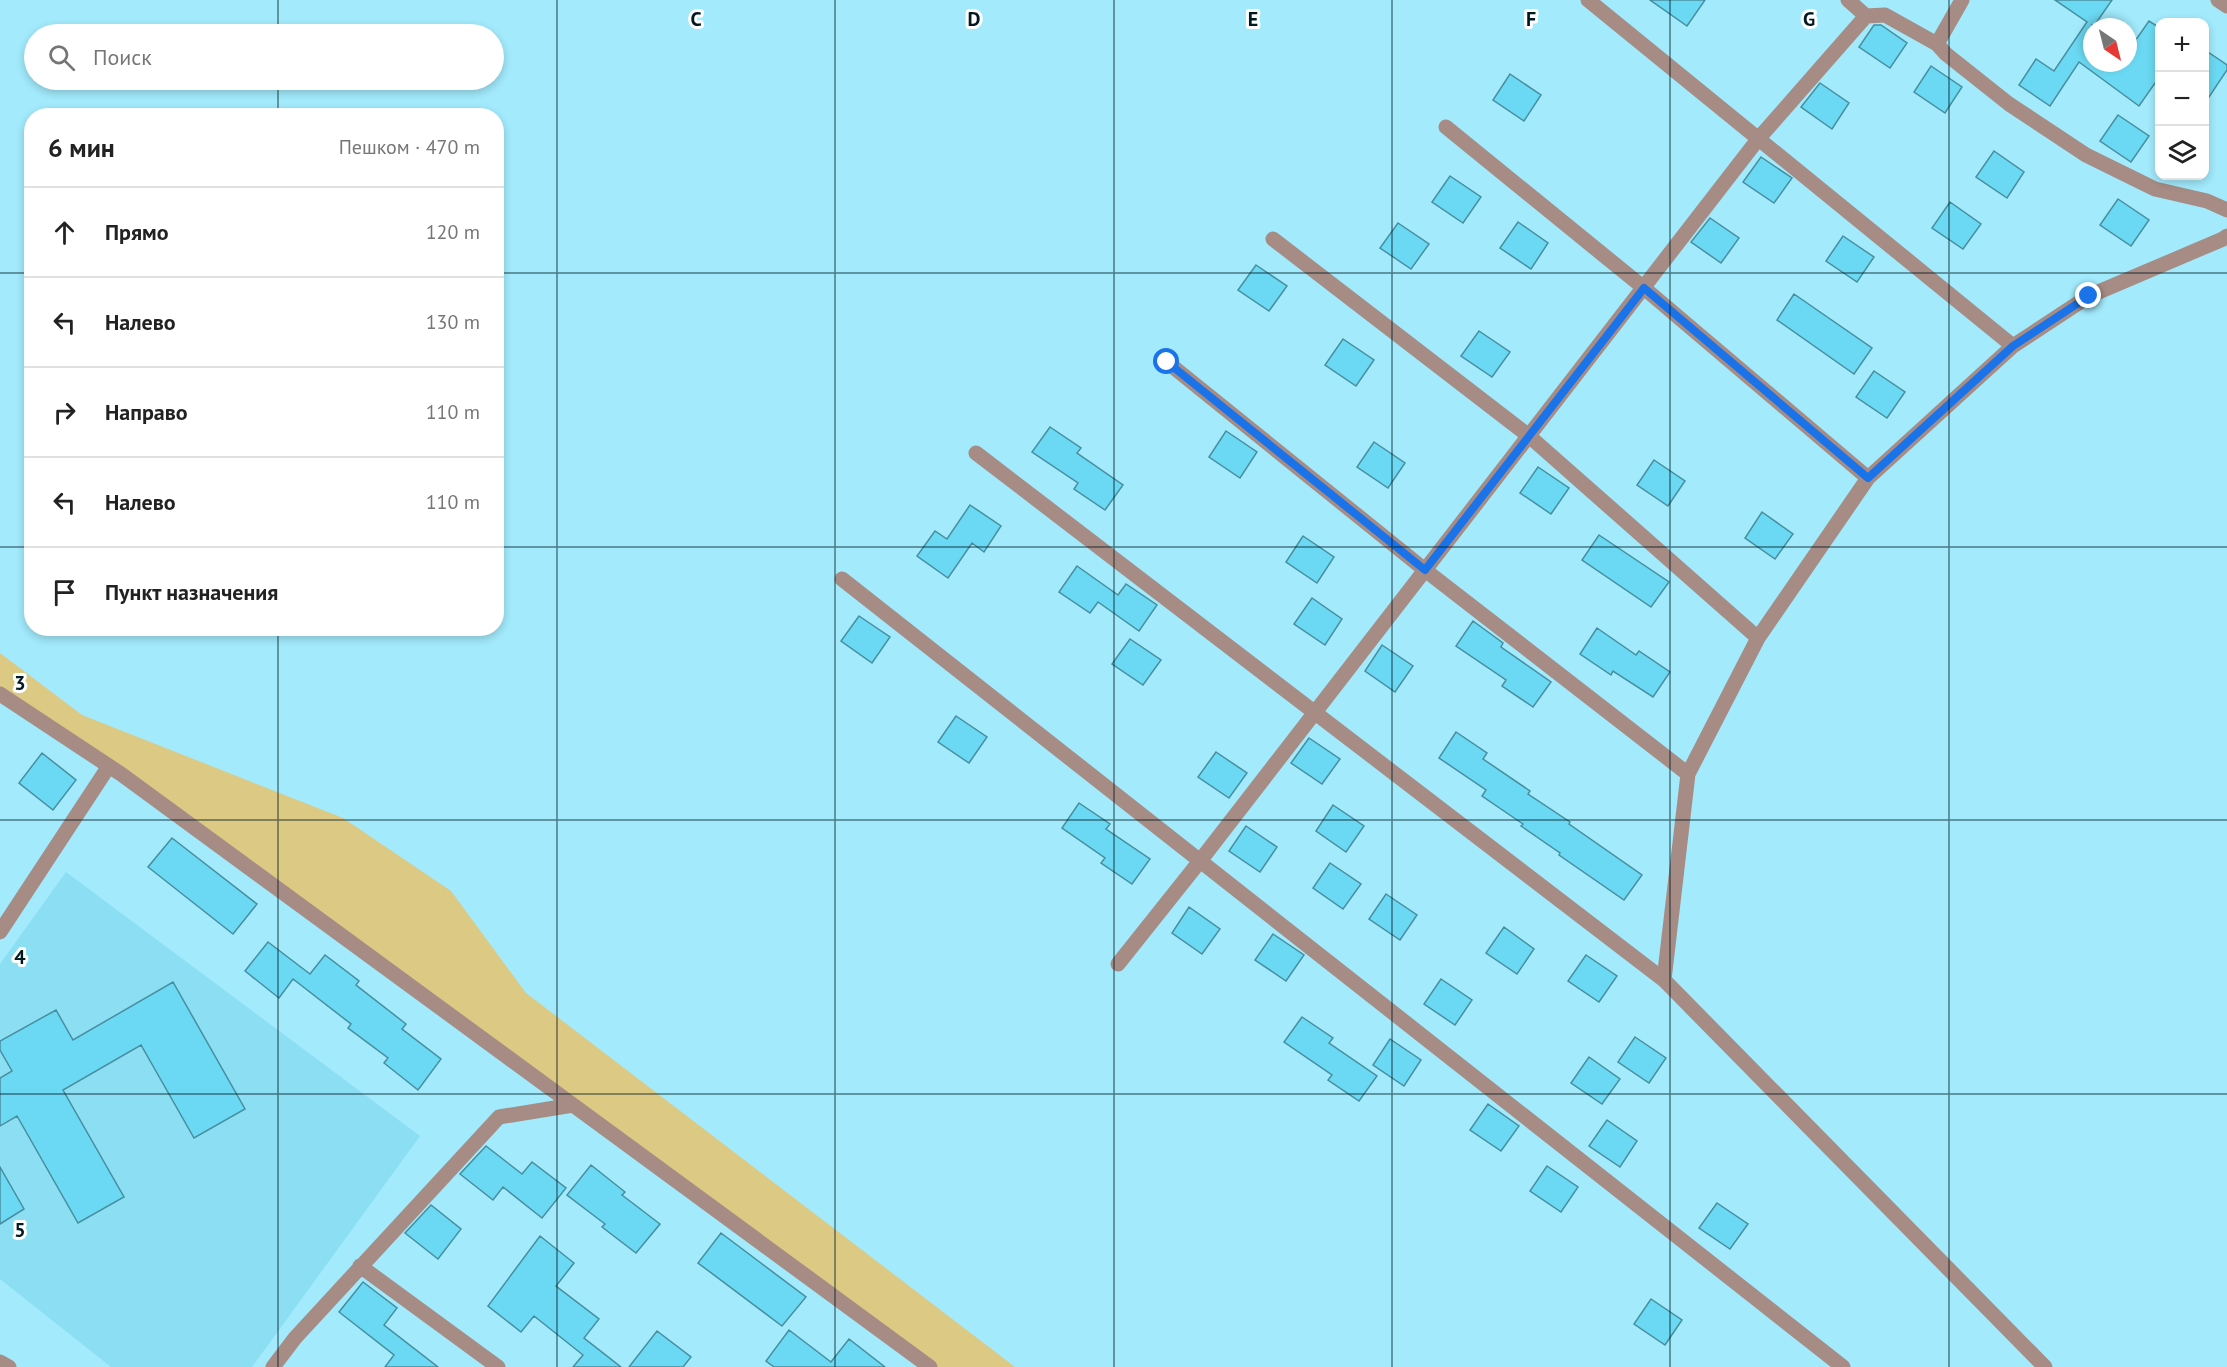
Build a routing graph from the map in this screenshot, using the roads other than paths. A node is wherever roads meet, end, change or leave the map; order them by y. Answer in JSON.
{"nodes":[{"id":1,"x":1588,"y":0,"type":"edge"},
{"id":2,"x":1848,"y":0,"type":"edge"},
{"id":3,"x":1962,"y":0,"type":"edge"},
{"id":4,"x":2218,"y":0,"type":"edge"},
{"id":5,"x":2227,"y":6,"type":"edge"},
{"id":6,"x":1866,"y":16,"type":"junction"},
{"id":7,"x":1937,"y":44,"type":"junction"},
{"id":8,"x":1446,"y":128,"type":"dead end"},
{"id":9,"x":1759,"y":138,"type":"junction"},
{"id":10,"x":2227,"y":210,"type":"edge"},
{"id":11,"x":2227,"y":236,"type":"edge"},
{"id":12,"x":1273,"y":239,"type":"dead end"},
{"id":13,"x":1644,"y":288,"type":"junction"},
{"id":14,"x":2013,"y":346,"type":"junction"},
{"id":15,"x":1167,"y":362,"type":"dead end"},
{"id":16,"x":1529,"y":436,"type":"junction"},
{"id":17,"x":976,"y":453,"type":"dead end"},
{"id":18,"x":1868,"y":478,"type":"junction"},
{"id":19,"x":1425,"y":570,"type":"junction"},
{"id":20,"x":842,"y":579,"type":"dead end"},
{"id":21,"x":1758,"y":638,"type":"junction"},
{"id":22,"x":0,"y":694,"type":"edge"},
{"id":23,"x":1315,"y":712,"type":"junction"},
{"id":24,"x":109,"y":766,"type":"junction"},
{"id":25,"x":1688,"y":774,"type":"junction"},
{"id":26,"x":1200,"y":861,"type":"junction"},
{"id":27,"x":0,"y":932,"type":"edge"},
{"id":28,"x":1118,"y":964,"type":"dead end"},
{"id":29,"x":1664,"y":980,"type":"junction"},
{"id":30,"x":573,"y":1105,"type":"junction"},
{"id":31,"x":360,"y":1266,"type":"junction"},
{"id":32,"x":0,"y":1362,"type":"edge"},
{"id":33,"x":9,"y":1367,"type":"edge"},
{"id":34,"x":273,"y":1367,"type":"edge"},
{"id":35,"x":498,"y":1367,"type":"edge"},
{"id":36,"x":930,"y":1367,"type":"edge"},
{"id":37,"x":1843,"y":1367,"type":"edge"},
{"id":38,"x":2045,"y":1367,"type":"edge"}],
"edges":[{"from":1,"to":9,"type":"street"},
{"from":2,"to":6,"type":"street"},
{"from":3,"to":7,"type":"street"},
{"from":4,"to":5,"type":"street"},
{"from":6,"to":7,"type":"street"},
{"from":6,"to":9,"type":"street"},
{"from":7,"to":10,"type":"street"},
{"from":8,"to":13,"type":"street"},
{"from":9,"to":13,"type":"street"},
{"from":9,"to":14,"type":"street"},
{"from":11,"to":14,"type":"street"},
{"from":12,"to":16,"type":"street"},
{"from":13,"to":16,"type":"street"},
{"from":13,"to":18,"type":"street"},
{"from":14,"to":18,"type":"street"},
{"from":15,"to":19,"type":"street"},
{"from":16,"to":19,"type":"street"},
{"from":16,"to":21,"type":"street"},
{"from":17,"to":23,"type":"street"},
{"from":18,"to":21,"type":"street"},
{"from":19,"to":23,"type":"street"},
{"from":19,"to":25,"type":"street"},
{"from":20,"to":26,"type":"street"},
{"from":21,"to":25,"type":"street"},
{"from":22,"to":24,"type":"street"},
{"from":23,"to":26,"type":"street"},
{"from":23,"to":29,"type":"street"},
{"from":24,"to":27,"type":"street"},
{"from":24,"to":30,"type":"street"},
{"from":25,"to":29,"type":"street"},
{"from":26,"to":28,"type":"street"},
{"from":26,"to":37,"type":"street"},
{"from":29,"to":38,"type":"street"},
{"from":30,"to":31,"type":"street"},
{"from":30,"to":36,"type":"street"},
{"from":31,"to":34,"type":"street"},
{"from":31,"to":35,"type":"street"},
{"from":32,"to":33,"type":"street"}]}
